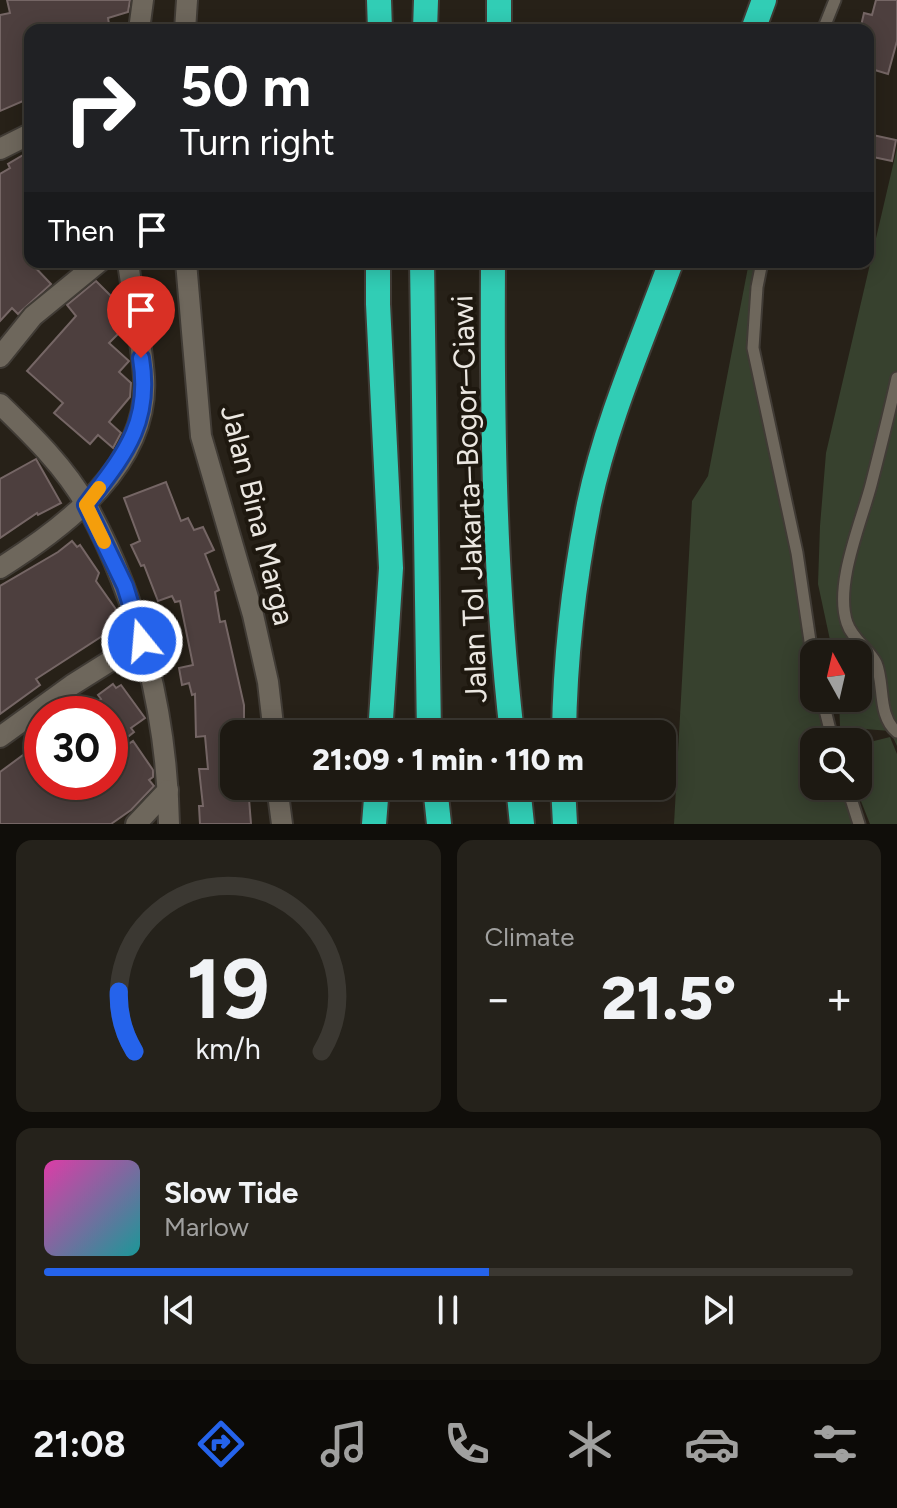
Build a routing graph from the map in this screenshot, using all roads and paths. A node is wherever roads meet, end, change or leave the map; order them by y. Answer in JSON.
{"nodes":[{"id":1,"x":143,"y":0,"type":"edge"},
{"id":2,"x":187,"y":0,"type":"edge"},
{"id":3,"x":379,"y":0,"type":"edge"},
{"id":4,"x":426,"y":0,"type":"edge"},
{"id":5,"x":499,"y":0,"type":"edge"},
{"id":6,"x":764,"y":0,"type":"edge"},
{"id":7,"x":835,"y":0,"type":"edge"},
{"id":8,"x":140,"y":24,"type":"edge"},
{"id":9,"x":185,"y":24,"type":"edge"},
{"id":10,"x":380,"y":24,"type":"edge"},
{"id":11,"x":425,"y":24,"type":"edge"},
{"id":12,"x":499,"y":24,"type":"edge"},
{"id":13,"x":755,"y":24,"type":"edge"},
{"id":14,"x":825,"y":24,"type":"edge"},
{"id":15,"x":24,"y":137,"type":"edge"},
{"id":16,"x":0,"y":149,"type":"edge"},
{"id":17,"x":92,"y":268,"type":"edge"},
{"id":18,"x":129,"y":268,"type":"edge"},
{"id":19,"x":187,"y":268,"type":"edge"},
{"id":20,"x":378,"y":268,"type":"edge"},
{"id":21,"x":422,"y":268,"type":"edge"},
{"id":22,"x":493,"y":268,"type":"edge"},
{"id":23,"x":669,"y":268,"type":"edge"},
{"id":24,"x":761,"y":268,"type":"edge"},
{"id":25,"x":0,"y":357,"type":"edge"},
{"id":26,"x":897,"y":378,"type":"edge"},
{"id":27,"x":0,"y":404,"type":"edge"},
{"id":28,"x":86,"y":505,"type":"junction"},
{"id":29,"x":0,"y":568,"type":"edge"},
{"id":30,"x":810,"y":640,"type":"edge"},
{"id":31,"x":142,"y":641,"type":"junction"},
{"id":32,"x":272,"y":720,"type":"edge"},
{"id":33,"x":381,"y":720,"type":"edge"},
{"id":34,"x":429,"y":720,"type":"edge"},
{"id":35,"x":511,"y":720,"type":"edge"},
{"id":36,"x":564,"y":720,"type":"edge"},
{"id":37,"x":897,"y":732,"type":"edge"},
{"id":38,"x":0,"y":737,"type":"edge"},
{"id":39,"x":168,"y":790,"type":"junction"},
{"id":40,"x":279,"y":800,"type":"edge"},
{"id":41,"x":376,"y":800,"type":"edge"},
{"id":42,"x":436,"y":800,"type":"edge"},
{"id":43,"x":519,"y":800,"type":"edge"},
{"id":44,"x":564,"y":800,"type":"edge"},
{"id":45,"x":851,"y":800,"type":"edge"},
{"id":46,"x":136,"y":824,"type":"edge"},
{"id":47,"x":169,"y":824,"type":"edge"},
{"id":48,"x":282,"y":824,"type":"edge"},
{"id":49,"x":374,"y":824,"type":"edge"},
{"id":50,"x":439,"y":824,"type":"edge"},
{"id":51,"x":522,"y":824,"type":"edge"},
{"id":52,"x":565,"y":824,"type":"edge"},
{"id":53,"x":859,"y":824,"type":"edge"}],
"edges":[{"from":1,"to":8,"type":"street"},
{"from":2,"to":9,"type":"street"},
{"from":3,"to":10,"type":"highway"},
{"from":4,"to":11,"type":"highway"},
{"from":5,"to":12,"type":"highway"},
{"from":6,"to":13,"type":"highway"},
{"from":7,"to":14,"type":"lane"},
{"from":15,"to":16,"type":"street"},
{"from":17,"to":25,"type":"street"},
{"from":18,"to":28,"type":"street"},
{"from":19,"to":32,"type":"street","name":"Jalan Bina Marga"},
{"from":20,"to":33,"type":"highway"},
{"from":21,"to":34,"type":"highway","name":"Jalan Tol Jakarta–Bogor–Ciawi"},
{"from":22,"to":35,"type":"highway","name":"Jalan Tol Jakarta–Bogor–Ciawi"},
{"from":23,"to":36,"type":"highway"},
{"from":24,"to":30,"type":"lane"},
{"from":26,"to":37,"type":"lane"},
{"from":27,"to":28,"type":"street"},
{"from":28,"to":29,"type":"street"},
{"from":28,"to":31,"type":"street"},
{"from":31,"to":38,"type":"street"},
{"from":31,"to":39,"type":"street"},
{"from":39,"to":46,"type":"street"},
{"from":39,"to":47,"type":"street"},
{"from":40,"to":48,"type":"street"},
{"from":41,"to":49,"type":"highway"},
{"from":42,"to":50,"type":"highway"},
{"from":43,"to":51,"type":"highway"},
{"from":44,"to":52,"type":"highway"},
{"from":45,"to":53,"type":"lane"}]}
